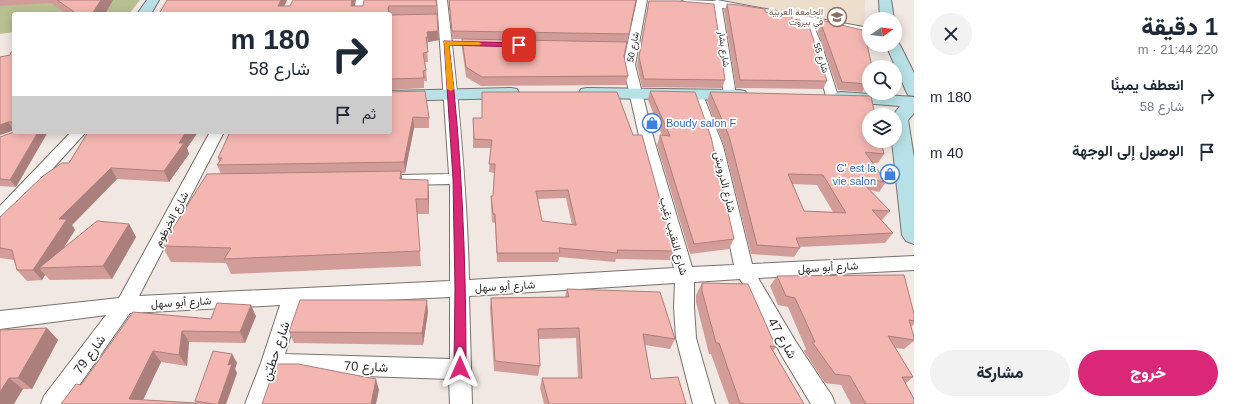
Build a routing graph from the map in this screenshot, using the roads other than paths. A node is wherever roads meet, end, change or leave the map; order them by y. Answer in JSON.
{"nodes":[{"id":1,"x":153,"y":0,"type":"edge"},
{"id":2,"x":161,"y":0,"type":"edge"},
{"id":3,"x":361,"y":0,"type":"edge"},
{"id":4,"x":442,"y":0,"type":"edge"},
{"id":5,"x":644,"y":0,"type":"edge"},
{"id":6,"x":885,"y":0,"type":"edge"},
{"id":7,"x":674,"y":3,"type":"edge"},
{"id":8,"x":717,"y":3,"type":"junction"},
{"id":9,"x":145,"y":12,"type":"edge"},
{"id":10,"x":154,"y":12,"type":"edge"},
{"id":11,"x":358,"y":12,"type":"edge"},
{"id":12,"x":886,"y":12,"type":"edge"},
{"id":13,"x":807,"y":20,"type":"junction"},
{"id":14,"x":862,"y":30,"type":"edge"},
{"id":15,"x":898,"y":52,"type":"edge"},
{"id":16,"x":908,"y":67,"type":"edge"},
{"id":17,"x":914,"y":91,"type":"edge"},
{"id":18,"x":527,"y":92,"type":"edge"},
{"id":19,"x":451,"y":93,"type":"junction"},
{"id":20,"x":573,"y":93,"type":"edge"},
{"id":21,"x":635,"y":94,"type":"junction"},
{"id":22,"x":697,"y":95,"type":"junction"},
{"id":23,"x":730,"y":95,"type":"junction"},
{"id":24,"x":392,"y":96,"type":"edge"},
{"id":25,"x":754,"y":96,"type":"edge"},
{"id":26,"x":824,"y":96,"type":"joint"},
{"id":27,"x":914,"y":102,"type":"edge"},
{"id":28,"x":914,"y":105,"type":"edge"},
{"id":29,"x":77,"y":134,"type":"edge"},
{"id":30,"x":216,"y":134,"type":"edge"},
{"id":31,"x":457,"y":179,"type":"junction"},
{"id":32,"x":386,"y":180,"type":"edge"},
{"id":33,"x":0,"y":216,"type":"edge"},
{"id":34,"x":914,"y":236,"type":"edge"},
{"id":35,"x":914,"y":263,"type":"edge"},
{"id":36,"x":745,"y":271,"type":"junction"},
{"id":37,"x":686,"y":275,"type":"junction"},
{"id":38,"x":460,"y":289,"type":"junction"},
{"id":39,"x":292,"y":297,"type":"junction"},
{"id":40,"x":125,"y":305,"type":"junction"},
{"id":41,"x":0,"y":320,"type":"edge"},
{"id":42,"x":272,"y":363,"type":"junction"},
{"id":43,"x":460,"y":368,"type":"junction"},
{"id":44,"x":52,"y":404,"type":"edge"},
{"id":45,"x":256,"y":404,"type":"edge"},
{"id":46,"x":461,"y":404,"type":"edge"},
{"id":47,"x":704,"y":404,"type":"edge"},
{"id":48,"x":824,"y":404,"type":"edge"}],
"edges":[{"from":1,"to":9,"type":"street"},
{"from":2,"to":10,"type":"street"},
{"from":3,"to":11,"type":"street"},
{"from":4,"to":19,"type":"street"},
{"from":5,"to":21,"type":"street","name":"شارع 50"},
{"from":6,"to":12,"type":"street"},
{"from":7,"to":8,"type":"street"},
{"from":8,"to":13,"type":"street"},
{"from":8,"to":23,"type":"street","name":"شارع بشار"},
{"from":13,"to":14,"type":"street"},
{"from":13,"to":26,"type":"street","name":"شارع 55"},
{"from":15,"to":16,"type":"street"},
{"from":16,"to":17,"type":"street"},
{"from":18,"to":19,"type":"street"},
{"from":19,"to":24,"type":"street"},
{"from":19,"to":31,"type":"street"},
{"from":20,"to":21,"type":"street"},
{"from":21,"to":22,"type":"street"},
{"from":21,"to":37,"type":"street","name":"شارع النقيب زغيب"},
{"from":22,"to":23,"type":"street"},
{"from":22,"to":36,"type":"street","name":"شارع الدرويش"},
{"from":23,"to":25,"type":"street"},
{"from":26,"to":27,"type":"street"},
{"from":28,"to":34,"type":"street"},
{"from":29,"to":33,"type":"street"},
{"from":30,"to":40,"type":"street","name":"شارع الخرطوم"},
{"from":31,"to":32,"type":"street"},
{"from":31,"to":38,"type":"street"},
{"from":35,"to":36,"type":"street","name":"شارع أبو سهل"},
{"from":36,"to":37,"type":"street","name":"شارع أبو سهل"},
{"from":36,"to":48,"type":"street","name":"شارع 47"},
{"from":37,"to":38,"type":"street","name":"شارع أبو سهل"},
{"from":37,"to":47,"type":"street","name":"شارع النقيب زغيب"},
{"from":38,"to":39,"type":"street","name":"شارع أبو سهل"},
{"from":38,"to":43,"type":"street"},
{"from":39,"to":40,"type":"street","name":"شارع أبو سهل"},
{"from":39,"to":42,"type":"street","name":"شارع حطيّن"},
{"from":40,"to":41,"type":"street","name":"شارع أبو سهل"},
{"from":40,"to":44,"type":"street","name":"شارع 79"},
{"from":42,"to":43,"type":"street","name":"شارع 70"},
{"from":42,"to":45,"type":"street","name":"شارع حطيّن"},
{"from":43,"to":46,"type":"street"}]}
